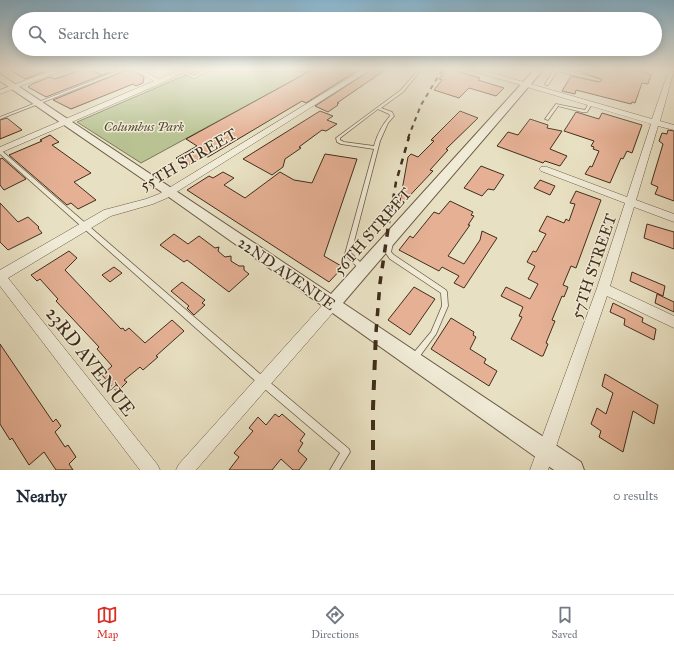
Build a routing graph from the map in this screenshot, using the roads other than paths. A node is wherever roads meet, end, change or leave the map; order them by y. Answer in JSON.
{"nodes":[{"id":1,"x":23,"y":92,"type":"edge"},
{"id":2,"x":68,"y":92,"type":"edge"},
{"id":3,"x":137,"y":92,"type":"edge"},
{"id":4,"x":331,"y":92,"type":"edge"},
{"id":5,"x":401,"y":92,"type":"edge"},
{"id":6,"x":521,"y":92,"type":"edge"},
{"id":7,"x":547,"y":92,"type":"edge"},
{"id":8,"x":666,"y":92,"type":"edge"},
{"id":9,"x":39,"y":103,"type":"junction"},
{"id":10,"x":590,"y":104,"type":"junction"},
{"id":11,"x":378,"y":108,"type":"junction"},
{"id":12,"x":0,"y":118,"type":"edge"},
{"id":13,"x":547,"y":119,"type":"dead end"},
{"id":14,"x":66,"y":122,"type":"junction"},
{"id":15,"x":656,"y":123,"type":"junction"},
{"id":16,"x":674,"y":128,"type":"edge"},
{"id":17,"x":376,"y":148,"type":"junction"},
{"id":18,"x":0,"y":151,"type":"edge"},
{"id":19,"x":544,"y":169,"type":"dead end"},
{"id":20,"x":170,"y":192,"type":"junction"},
{"id":21,"x":632,"y":202,"type":"junction"},
{"id":22,"x":674,"y":218,"type":"edge"},
{"id":23,"x":85,"y":226,"type":"junction"},
{"id":24,"x":388,"y":240,"type":"junction"},
{"id":25,"x":363,"y":269,"type":"junction"},
{"id":26,"x":0,"y":276,"type":"edge"},
{"id":27,"x":603,"y":288,"type":"junction"},
{"id":28,"x":332,"y":304,"type":"junction"},
{"id":29,"x":674,"y":322,"type":"edge"},
{"id":30,"x":413,"y":360,"type":"junction"},
{"id":31,"x":263,"y":382,"type":"junction"},
{"id":32,"x":545,"y":451,"type":"junction"},
{"id":33,"x":151,"y":470,"type":"edge"},
{"id":34,"x":185,"y":470,"type":"edge"},
{"id":35,"x":334,"y":470,"type":"edge"},
{"id":36,"x":539,"y":470,"type":"edge"},
{"id":37,"x":573,"y":470,"type":"edge"}],
"edges":[{"from":1,"to":9,"type":"street","name":"22ND AVENUE"},
{"from":2,"to":9,"type":"lane"},
{"from":3,"to":14,"type":"street"},
{"from":4,"to":20,"type":"street","name":"55TH STREET"},
{"from":5,"to":11,"type":"lane"},
{"from":6,"to":24,"type":"street","name":"56TH STREET"},
{"from":7,"to":10,"type":"street"},
{"from":8,"to":15,"type":"street","name":"57TH STREET"},
{"from":9,"to":12,"type":"lane"},
{"from":9,"to":14,"type":"street","name":"22ND AVENUE"},
{"from":10,"to":13,"type":"lane"},
{"from":10,"to":15,"type":"street"},
{"from":11,"to":17,"type":"lane"},
{"from":11,"to":17,"type":"lane"},
{"from":14,"to":18,"type":"street"},
{"from":14,"to":20,"type":"street","name":"22ND AVENUE"},
{"from":15,"to":16,"type":"street"},
{"from":15,"to":21,"type":"street","name":"57TH STREET"},
{"from":17,"to":25,"type":"lane"},
{"from":18,"to":23,"type":"lane"},
{"from":19,"to":21,"type":"street"},
{"from":20,"to":23,"type":"street","name":"55TH STREET"},
{"from":20,"to":28,"type":"street","name":"22ND AVENUE"},
{"from":21,"to":22,"type":"street"},
{"from":21,"to":27,"type":"street","name":"57TH STREET"},
{"from":23,"to":26,"type":"street","name":"55TH STREET"},
{"from":23,"to":31,"type":"lane"},
{"from":24,"to":25,"type":"street","name":"56TH STREET"},
{"from":24,"to":30,"type":"lane"},
{"from":25,"to":28,"type":"street","name":"56TH STREET"},
{"from":26,"to":33,"type":"street","name":"23RD AVENUE"},
{"from":27,"to":29,"type":"street"},
{"from":27,"to":32,"type":"street","name":"57TH STREET"},
{"from":28,"to":30,"type":"street","name":"22ND AVENUE"},
{"from":28,"to":31,"type":"street","name":"56TH STREET"},
{"from":30,"to":32,"type":"street","name":"22ND AVENUE"},
{"from":31,"to":34,"type":"street","name":"56TH STREET"},
{"from":31,"to":35,"type":"lane"},
{"from":32,"to":36,"type":"street","name":"57TH STREET"},
{"from":32,"to":37,"type":"street","name":"22ND AVENUE"}]}
